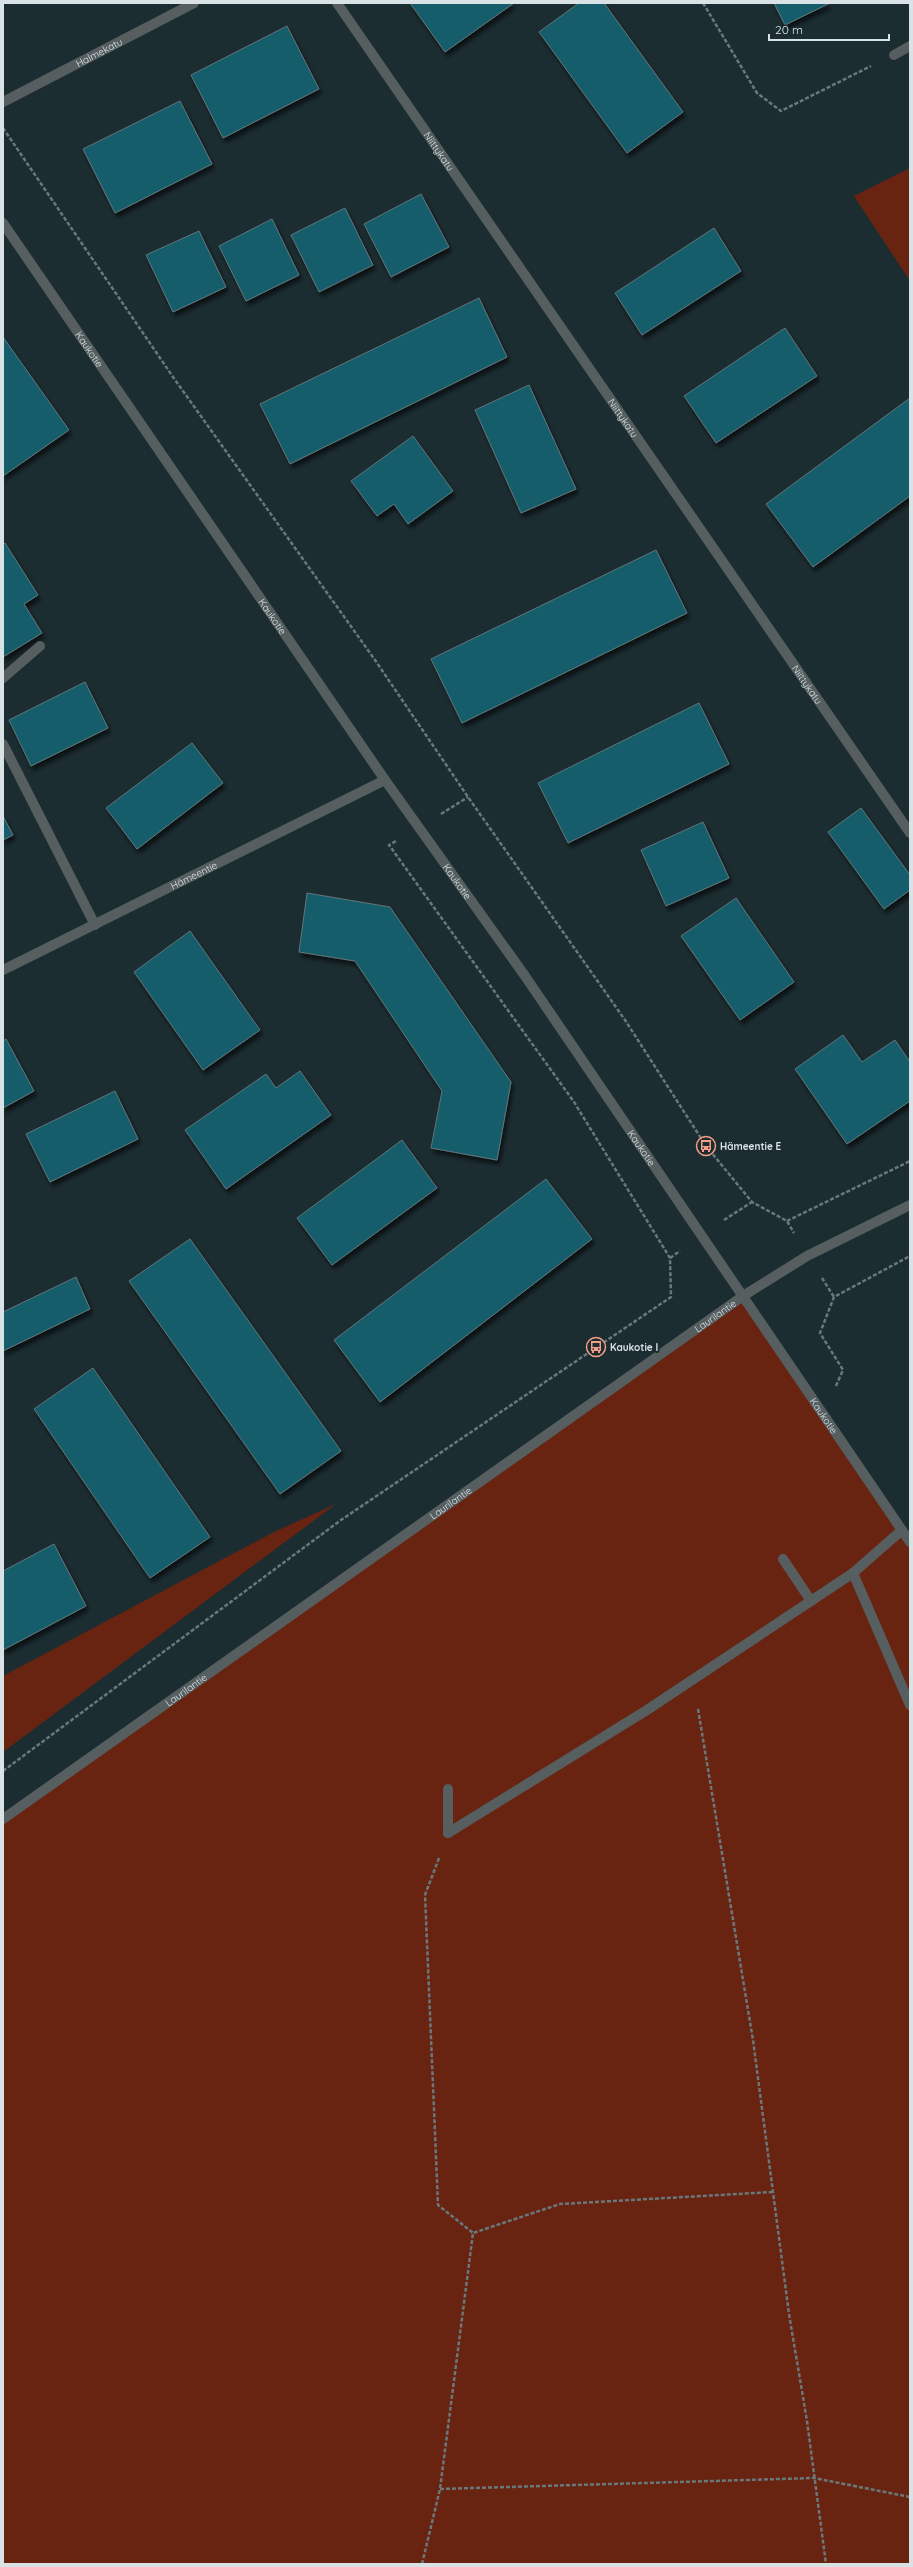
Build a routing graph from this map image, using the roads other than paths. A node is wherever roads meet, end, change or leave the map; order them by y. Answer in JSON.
{"nodes":[{"id":1,"x":194,"y":3,"type":"edge"},
{"id":2,"x":337,"y":3,"type":"edge"},
{"id":3,"x":910,"y":46,"type":"edge"},
{"id":4,"x":894,"y":54,"type":"road end"},
{"id":5,"x":3,"y":102,"type":"edge"},
{"id":6,"x":3,"y":223,"type":"edge"},
{"id":7,"x":40,"y":646,"type":"dead end"},
{"id":8,"x":3,"y":678,"type":"edge"},
{"id":9,"x":3,"y":744,"type":"edge"},
{"id":10,"x":385,"y":780,"type":"junction"},
{"id":11,"x":910,"y":833,"type":"edge"},
{"id":12,"x":95,"y":925,"type":"junction"},
{"id":13,"x":3,"y":970,"type":"edge"},
{"id":14,"x":910,"y":1205,"type":"edge"},
{"id":15,"x":743,"y":1296,"type":"junction"},
{"id":16,"x":902,"y":1530,"type":"junction"},
{"id":17,"x":910,"y":1542,"type":"edge"},
{"id":18,"x":783,"y":1559,"type":"dead end"},
{"id":19,"x":853,"y":1573,"type":"junction"},
{"id":20,"x":811,"y":1601,"type":"junction"},
{"id":21,"x":910,"y":1705,"type":"edge"},
{"id":22,"x":448,"y":1789,"type":"dead end"},
{"id":23,"x":3,"y":1819,"type":"edge"}],
"edges":[{"from":1,"to":5,"type":"street","name":"Halmekatu"},
{"from":2,"to":11,"type":"street","name":"Niittykatu"},
{"from":3,"to":4,"type":"street"},
{"from":6,"to":10,"type":"street","name":"Kaukotie"},
{"from":7,"to":8,"type":"street"},
{"from":9,"to":12,"type":"street"},
{"from":10,"to":12,"type":"street","name":"Hämeentie"},
{"from":10,"to":15,"type":"street","name":"Kaukotie"},
{"from":12,"to":13,"type":"street","name":"Hämeentie"},
{"from":14,"to":15,"type":"street","name":"Laurilantie"},
{"from":15,"to":16,"type":"street","name":"Kaukotie"},
{"from":15,"to":23,"type":"street","name":"Laurilantie"},
{"from":16,"to":17,"type":"street","name":"Kaukotie"},
{"from":16,"to":19,"type":"street"},
{"from":18,"to":20,"type":"street"},
{"from":19,"to":20,"type":"street"},
{"from":19,"to":21,"type":"street"},
{"from":20,"to":22,"type":"street"}]}
